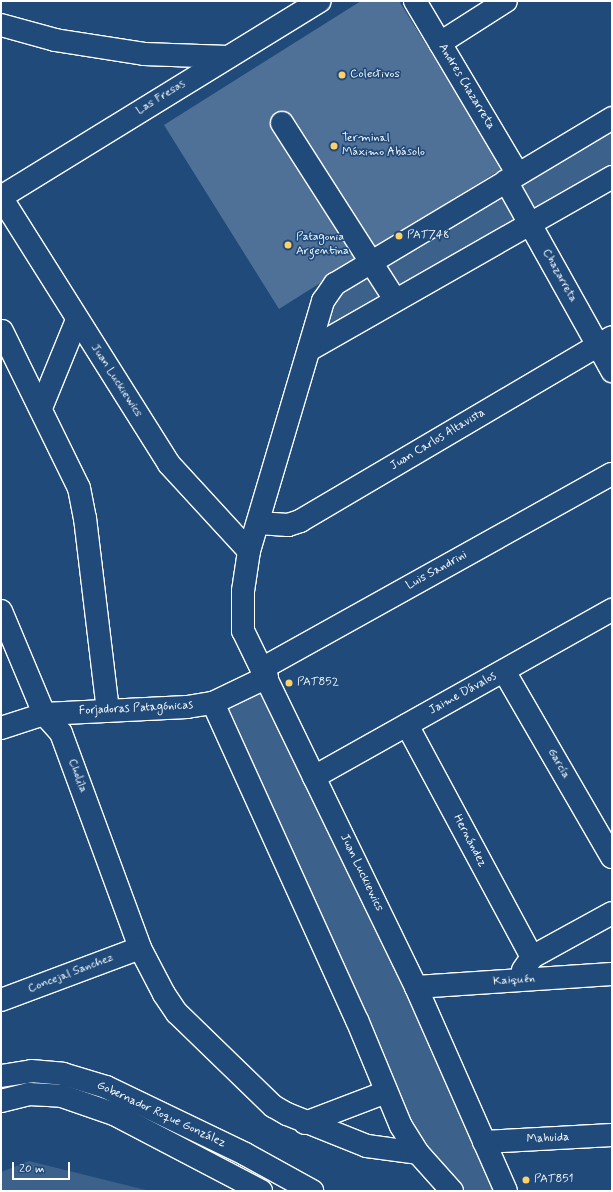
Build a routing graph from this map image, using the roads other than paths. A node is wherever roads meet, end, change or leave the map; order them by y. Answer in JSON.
{"nodes":[{"id":1,"x":320,"y":1,"type":"edge"},
{"id":2,"x":416,"y":1,"type":"edge"},
{"id":3,"x":506,"y":1,"type":"edge"},
{"id":4,"x":1,"y":26,"type":"edge"},
{"id":5,"x":440,"y":43,"type":"junction"},
{"id":6,"x":228,"y":57,"type":"junction"},
{"id":7,"x":612,"y":118,"type":"edge"},
{"id":8,"x":282,"y":123,"type":"dead end"},
{"id":9,"x":612,"y":177,"type":"edge"},
{"id":10,"x":511,"y":178,"type":"junction"},
{"id":11,"x":1,"y":197,"type":"edge"},
{"id":12,"x":530,"y":224,"type":"junction"},
{"id":13,"x":371,"y":261,"type":"junction"},
{"id":14,"x":395,"y":300,"type":"junction"},
{"id":15,"x":77,"y":320,"type":"junction"},
{"id":16,"x":2,"y":331,"type":"dead end"},
{"id":17,"x":605,"y":341,"type":"edge"},
{"id":18,"x":309,"y":350,"type":"junction"},
{"id":19,"x":612,"y":371,"type":"edge"},
{"id":20,"x":41,"y":408,"type":"junction"},
{"id":21,"x":612,"y":474,"type":"edge"},
{"id":22,"x":258,"y":523,"type":"junction"},
{"id":23,"x":248,"y":551,"type":"junction"},
{"id":24,"x":1,"y":611,"type":"edge"},
{"id":25,"x":610,"y":616,"type":"edge"},
{"id":26,"x":504,"y":671,"type":"junction"},
{"id":27,"x":265,"y":672,"type":"junction"},
{"id":28,"x":213,"y":703,"type":"junction"},
{"id":29,"x":108,"y":711,"type":"junction"},
{"id":30,"x":44,"y":714,"type":"junction"},
{"id":31,"x":407,"y":725,"type":"junction"},
{"id":32,"x":1,"y":728,"type":"edge"},
{"id":33,"x":314,"y":777,"type":"junction"},
{"id":34,"x":612,"y":857,"type":"edge"},
{"id":35,"x":612,"y":913,"type":"edge"},
{"id":36,"x":140,"y":948,"type":"junction"},
{"id":37,"x":532,"y":957,"type":"junction"},
{"id":38,"x":612,"y":974,"type":"edge"},
{"id":39,"x":516,"y":981,"type":"junction"},
{"id":40,"x":416,"y":988,"type":"junction"},
{"id":41,"x":1,"y":1000,"type":"edge"},
{"id":42,"x":1,"y":1076,"type":"edge"},
{"id":43,"x":386,"y":1092,"type":"junction"},
{"id":44,"x":1,"y":1101,"type":"edge"},
{"id":45,"x":305,"y":1123,"type":"junction"},
{"id":46,"x":612,"y":1135,"type":"edge"},
{"id":47,"x":484,"y":1142,"type":"junction"},
{"id":48,"x":418,"y":1153,"type":"junction"},
{"id":49,"x":261,"y":1191,"type":"edge"},
{"id":50,"x":312,"y":1191,"type":"edge"},
{"id":51,"x":452,"y":1191,"type":"edge"},
{"id":52,"x":506,"y":1191,"type":"edge"}],
"edges":[{"from":1,"to":6,"type":"street","name":"Las Fresas"},
{"from":2,"to":5,"type":"street","name":"Andres Chazarreta"},
{"from":3,"to":5,"type":"street"},
{"from":4,"to":6,"type":"street"},
{"from":5,"to":10,"type":"street","name":"Andres Chazarreta"},
{"from":6,"to":11,"type":"street","name":"Las Fresas"},
{"from":7,"to":10,"type":"street","name":"Juan Luckiewics"},
{"from":8,"to":13,"type":"street"},
{"from":9,"to":12,"type":"street"},
{"from":10,"to":12,"type":"street","name":"Chazarreta"},
{"from":10,"to":13,"type":"street","name":"Juan Luckiewics"},
{"from":11,"to":15,"type":"street","name":"Juan Luckiewics"},
{"from":12,"to":14,"type":"street"},
{"from":12,"to":17,"type":"street","name":"Chazarreta"},
{"from":13,"to":14,"type":"street"},
{"from":13,"to":18,"type":"street","name":"Juan Luckiewics"},
{"from":14,"to":18,"type":"street"},
{"from":15,"to":20,"type":"street"},
{"from":15,"to":23,"type":"street","name":"Juan Luckiewics"},
{"from":16,"to":20,"type":"street"},
{"from":17,"to":19,"type":"street","name":"Chazarreta"},
{"from":17,"to":22,"type":"street","name":"Juan Carlos Altavista"},
{"from":18,"to":22,"type":"street","name":"Juan Luckiewics"},
{"from":20,"to":29,"type":"street"},
{"from":21,"to":27,"type":"street","name":"Luis Sandrini"},
{"from":22,"to":23,"type":"street","name":"Juan Luckiewics"},
{"from":23,"to":27,"type":"street","name":"Juan Luckiewics"},
{"from":24,"to":30,"type":"street","name":"Cholila"},
{"from":25,"to":26,"type":"street","name":"Jaime Dávalos"},
{"from":26,"to":31,"type":"street","name":"Jaime Dávalos"},
{"from":26,"to":34,"type":"street","name":"García"},
{"from":27,"to":28,"type":"street","name":"Forjadoras Patagónicas"},
{"from":27,"to":33,"type":"street","name":"Juan Luckiewics"},
{"from":28,"to":29,"type":"street","name":"Forjadoras Patagónicas"},
{"from":28,"to":43,"type":"street"},
{"from":29,"to":30,"type":"street","name":"Forjadoras Patagónicas"},
{"from":30,"to":32,"type":"street","name":"Forjadoras Patagónicas"},
{"from":30,"to":36,"type":"street","name":"Cholila"},
{"from":31,"to":33,"type":"street","name":"Jaime Dávalos"},
{"from":31,"to":37,"type":"street","name":"Hernández"},
{"from":33,"to":40,"type":"street","name":"Juan Luckiewics"},
{"from":35,"to":37,"type":"street"},
{"from":36,"to":41,"type":"street","name":"Concejal Sanchez"},
{"from":36,"to":45,"type":"street","name":"Cholila"},
{"from":37,"to":39,"type":"street"},
{"from":38,"to":39,"type":"street","name":"Kaiquén"},
{"from":39,"to":40,"type":"street","name":"Kaiquén"},
{"from":40,"to":47,"type":"street","name":"Juan Luckiewics"},
{"from":42,"to":50,"type":"street","name":"Gobernador Roque González"},
{"from":43,"to":45,"type":"street"},
{"from":43,"to":48,"type":"street"},
{"from":44,"to":49,"type":"street"},
{"from":45,"to":48,"type":"street","name":"Cholila"},
{"from":46,"to":47,"type":"street","name":"Mahuida"},
{"from":47,"to":52,"type":"street","name":"Juan Luckiewics"},
{"from":48,"to":51,"type":"street"}]}
